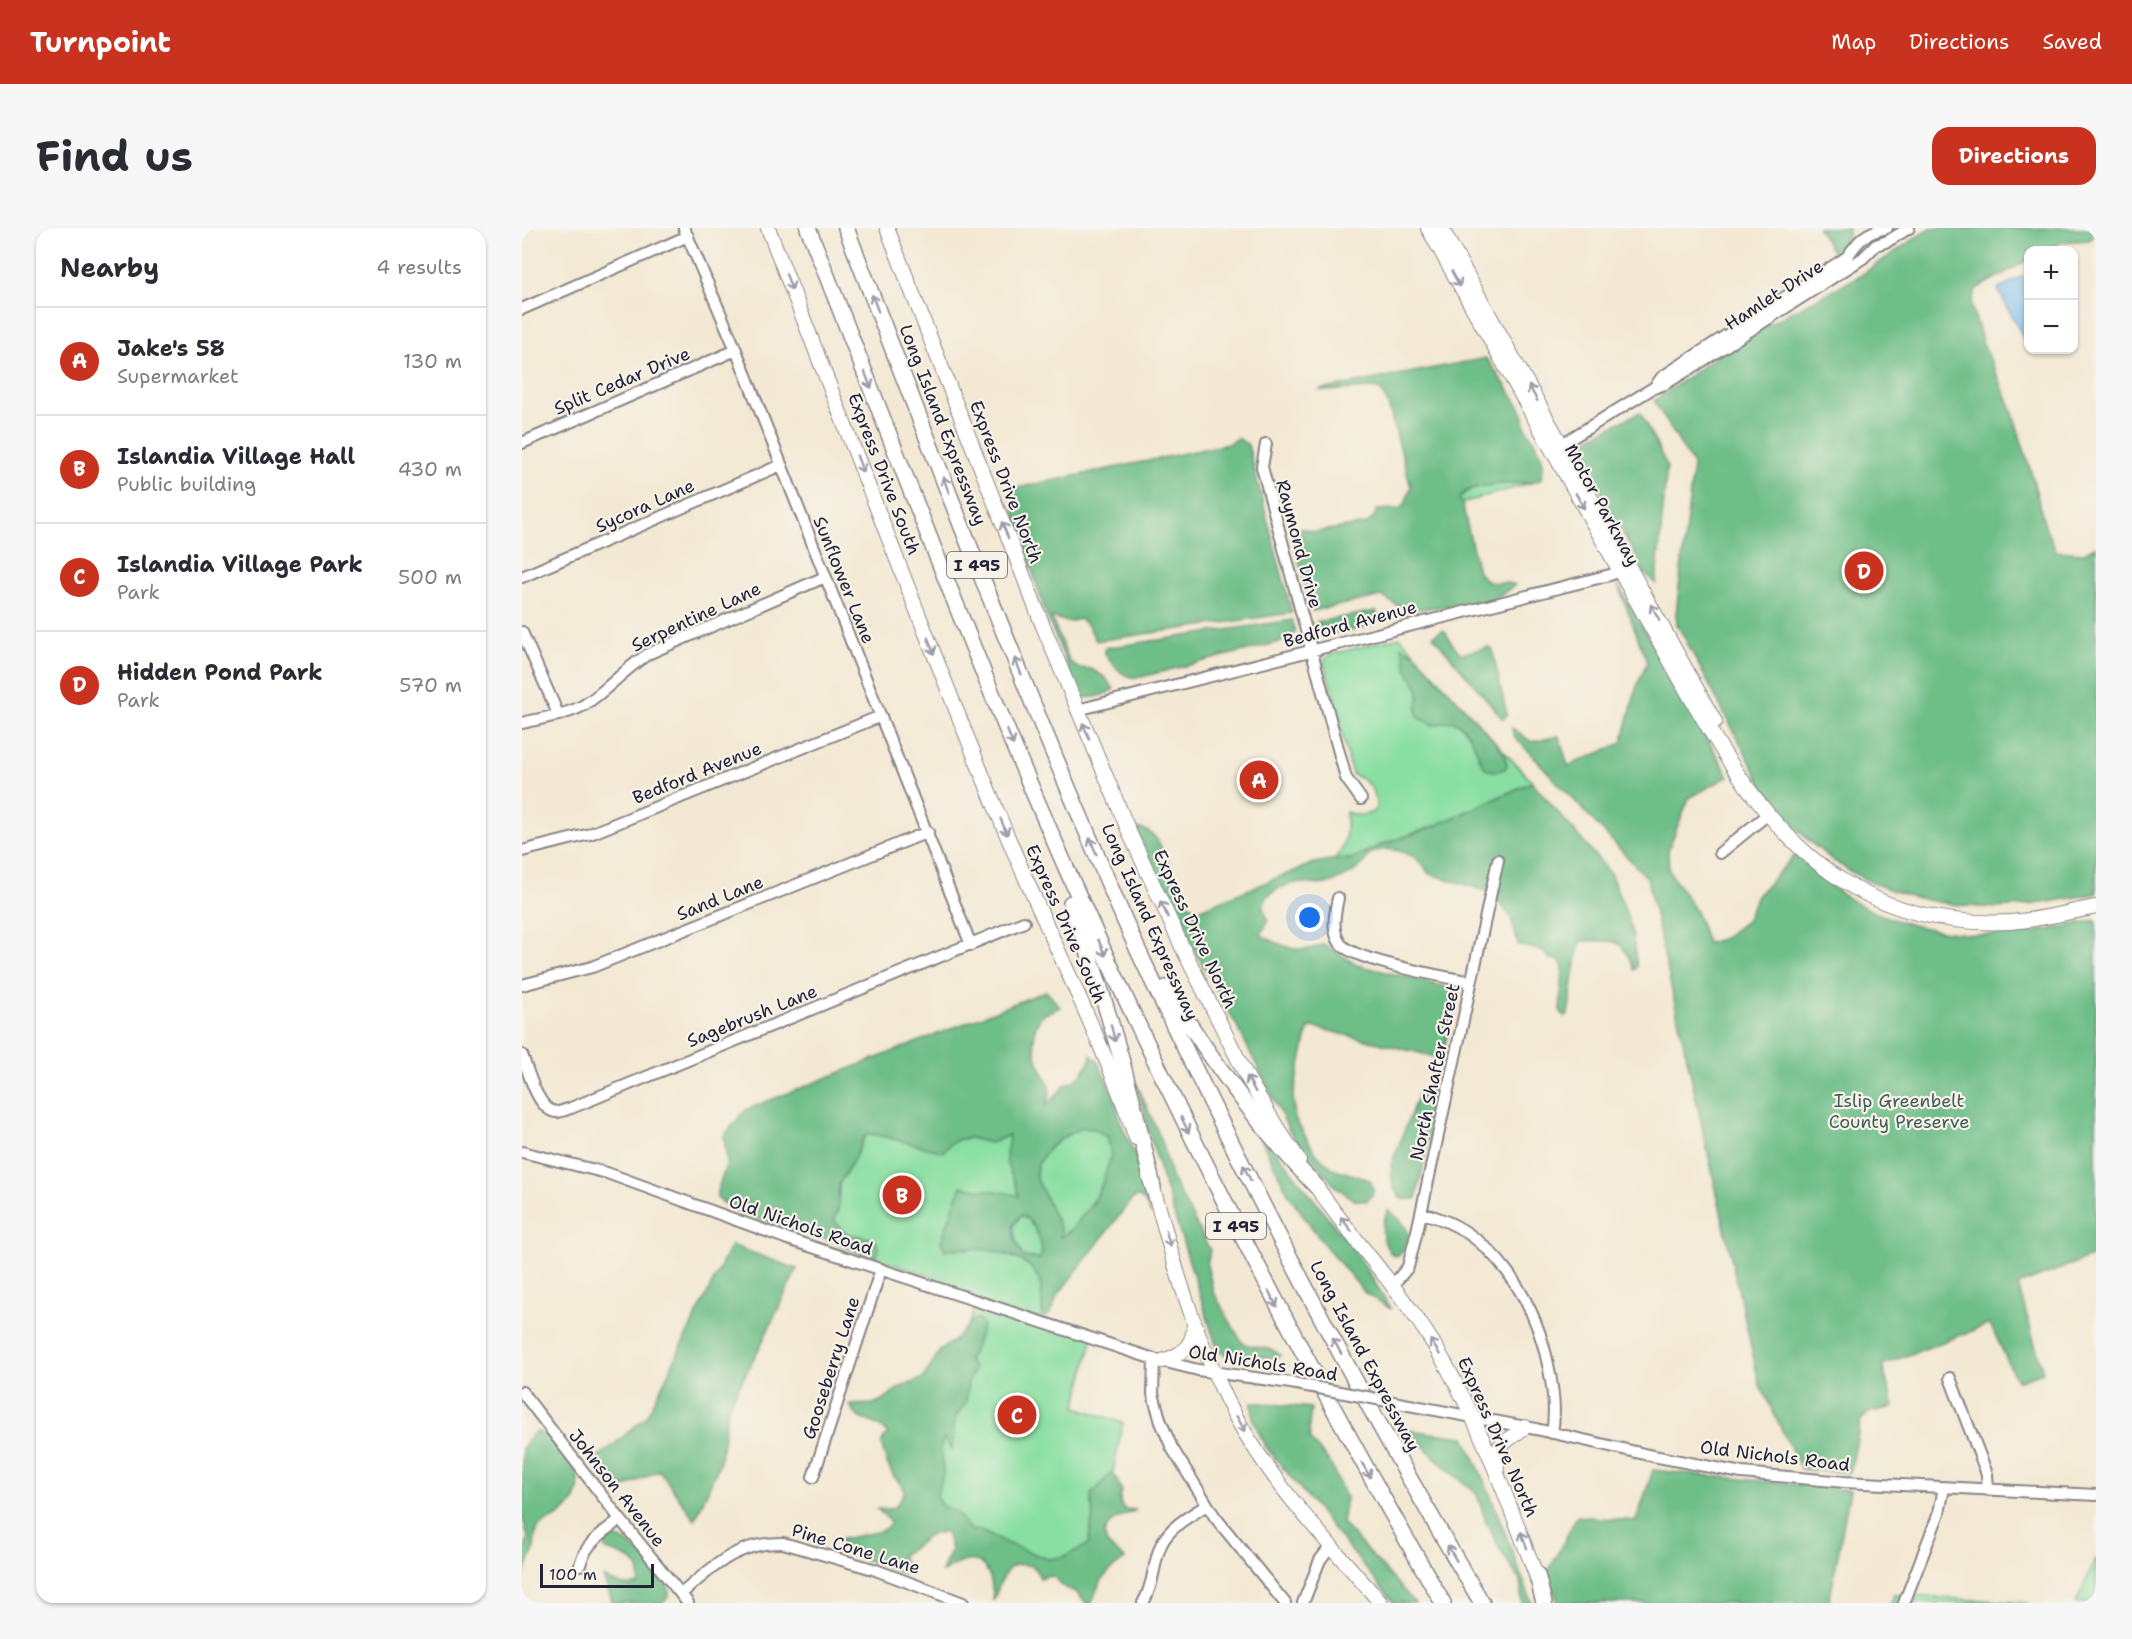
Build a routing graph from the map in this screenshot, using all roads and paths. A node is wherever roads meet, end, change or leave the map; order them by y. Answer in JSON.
{"nodes":[{"id":1,"x":768,"y":228,"type":"edge"},
{"id":2,"x":808,"y":228,"type":"edge"},
{"id":3,"x":846,"y":228,"type":"edge"},
{"id":4,"x":887,"y":228,"type":"edge"},
{"id":5,"x":1428,"y":228,"type":"edge"},
{"id":6,"x":1441,"y":228,"type":"edge"},
{"id":7,"x":1885,"y":228,"type":"edge"},
{"id":8,"x":1909,"y":228,"type":"edge"},
{"id":9,"x":686,"y":232,"type":"edge"},
{"id":10,"x":1888,"y":241,"type":"junction"},
{"id":11,"x":1855,"y":246,"type":"junction"},
{"id":12,"x":1863,"y":258,"type":"junction"},
{"id":13,"x":522,"y":309,"type":"edge"},
{"id":14,"x":736,"y":350,"type":"junction"},
{"id":15,"x":1653,"y":388,"type":"junction"},
{"id":16,"x":522,"y":443,"type":"edge"},
{"id":17,"x":1266,"y":444,"type":"dead end"},
{"id":18,"x":1556,"y":447,"type":"junction"},
{"id":19,"x":781,"y":465,"type":"junction"},
{"id":20,"x":1624,"y":569,"type":"junction"},
{"id":21,"x":522,"y":577,"type":"edge"},
{"id":22,"x":825,"y":577,"type":"junction"},
{"id":23,"x":522,"y":632,"type":"edge"},
{"id":24,"x":1311,"y":652,"type":"junction"},
{"id":25,"x":1077,"y":710,"type":"junction"},
{"id":26,"x":558,"y":714,"type":"junction"},
{"id":27,"x":881,"y":716,"type":"junction"},
{"id":28,"x":522,"y":723,"type":"edge"},
{"id":29,"x":1361,"y":799,"type":"dead end"},
{"id":30,"x":1768,"y":814,"type":"junction"},
{"id":31,"x":928,"y":832,"type":"junction"},
{"id":32,"x":1053,"y":837,"type":"junction"},
{"id":33,"x":522,"y":851,"type":"edge"},
{"id":34,"x":1720,"y":853,"type":"dead end"},
{"id":35,"x":1498,"y":860,"type":"dead end"},
{"id":36,"x":1338,"y":898,"type":"dead end"},
{"id":37,"x":2096,"y":906,"type":"edge"},
{"id":38,"x":1024,"y":922,"type":"dead end"},
{"id":39,"x":971,"y":945,"type":"junction"},
{"id":40,"x":1143,"y":960,"type":"junction"},
{"id":41,"x":1472,"y":982,"type":"junction"},
{"id":42,"x":522,"y":985,"type":"edge"},
{"id":43,"x":522,"y":1055,"type":"edge"},
{"id":44,"x":522,"y":1152,"type":"edge"},
{"id":45,"x":1316,"y":1186,"type":"junction"},
{"id":46,"x":1153,"y":1188,"type":"junction"},
{"id":47,"x":1421,"y":1213,"type":"junction"},
{"id":48,"x":881,"y":1269,"type":"junction"},
{"id":49,"x":1393,"y":1285,"type":"junction"},
{"id":50,"x":1194,"y":1322,"type":"junction"},
{"id":51,"x":1158,"y":1360,"type":"junction"},
{"id":52,"x":1214,"y":1372,"type":"junction"},
{"id":53,"x":1950,"y":1378,"type":"dead end"},
{"id":54,"x":522,"y":1392,"type":"edge"},
{"id":55,"x":1472,"y":1417,"type":"junction"},
{"id":56,"x":1525,"y":1427,"type":"junction"},
{"id":57,"x":1552,"y":1433,"type":"junction"},
{"id":58,"x":1496,"y":1472,"type":"junction"},
{"id":59,"x":813,"y":1477,"type":"dead end"},
{"id":60,"x":1944,"y":1488,"type":"junction"},
{"id":61,"x":1988,"y":1490,"type":"junction"},
{"id":62,"x":2096,"y":1495,"type":"edge"},
{"id":63,"x":1207,"y":1505,"type":"junction"},
{"id":64,"x":620,"y":1519,"type":"junction"},
{"id":65,"x":1330,"y":1546,"type":"junction"},
{"id":66,"x":580,"y":1565,"type":"dead end"},
{"id":67,"x":1537,"y":1575,"type":"joint"},
{"id":68,"x":684,"y":1599,"type":"edge"},
{"id":69,"x":963,"y":1603,"type":"edge"},
{"id":70,"x":1143,"y":1603,"type":"edge"},
{"id":71,"x":1285,"y":1603,"type":"edge"},
{"id":72,"x":1302,"y":1603,"type":"edge"},
{"id":73,"x":1381,"y":1603,"type":"edge"},
{"id":74,"x":1443,"y":1603,"type":"edge"},
{"id":75,"x":1482,"y":1603,"type":"edge"},
{"id":76,"x":1546,"y":1603,"type":"edge"},
{"id":77,"x":1904,"y":1603,"type":"edge"}],
"edges":[{"from":1,"to":46,"type":"main road","name":"Express Drive South","one_way":true},
{"from":2,"to":32,"type":"highway","number":"I 495","one_way":true},
{"from":40,"to":3,"type":"highway","name":"Long Island Expressway","number":"I 495","one_way":true},
{"from":25,"to":4,"type":"main road","name":"Express Drive North","one_way":true},
{"from":5,"to":18,"type":"main road","name":"Motor Parkway","one_way":true},
{"from":18,"to":6,"type":"main road","name":"Motor Parkway","one_way":true},
{"from":7,"to":10,"type":"street"},
{"from":7,"to":11,"type":"street","name":"Hamlet Drive"},
{"from":8,"to":10,"type":"street","name":"Hamlet Drive"},
{"from":9,"to":13,"type":"street"},
{"from":9,"to":14,"type":"street","name":"Sunflower Lane"},
{"from":10,"to":12,"type":"street","name":"Hamlet Drive"},
{"from":11,"to":12,"type":"street"},
{"from":11,"to":15,"type":"street","name":"Hamlet Drive"},
{"from":12,"to":15,"type":"street","name":"Hamlet Drive"},
{"from":14,"to":16,"type":"street","name":"Split Cedar Drive"},
{"from":14,"to":19,"type":"street","name":"Sunflower Lane"},
{"from":15,"to":18,"type":"street","name":"Hamlet Drive"},
{"from":17,"to":24,"type":"street","name":"Raymond Drive"},
{"from":18,"to":20,"type":"main road","name":"Motor Parkway"},
{"from":19,"to":21,"type":"street","name":"Sycora Lane"},
{"from":19,"to":22,"type":"street","name":"Sunflower Lane"},
{"from":20,"to":24,"type":"street","name":"Bedford Avenue"},
{"from":20,"to":30,"type":"main road","name":"Motor Parkway"},
{"from":22,"to":26,"type":"street","name":"Serpentine Lane"},
{"from":22,"to":27,"type":"street","name":"Sunflower Lane"},
{"from":23,"to":26,"type":"street"},
{"from":24,"to":25,"type":"street","name":"Bedford Avenue"},
{"from":24,"to":29,"type":"street","name":"Raymond Drive"},
{"from":45,"to":25,"type":"main road","name":"Express Drive North","one_way":true},
{"from":26,"to":28,"type":"street","name":"Serpentine Lane"},
{"from":27,"to":31,"type":"street","name":"Sunflower Lane"},
{"from":27,"to":33,"type":"street","name":"Bedford Avenue"},
{"from":30,"to":34,"type":"street"},
{"from":30,"to":37,"type":"main road","name":"Motor Parkway"},
{"from":31,"to":39,"type":"street","name":"Sunflower Lane"},
{"from":31,"to":42,"type":"street","name":"Sand Lane"},
{"from":32,"to":46,"type":"highway","one_way":true},
{"from":32,"to":74,"type":"highway","number":"I 495","one_way":true},
{"from":35,"to":41,"type":"street","name":"North Shafter Street"},
{"from":36,"to":41,"type":"street"},
{"from":38,"to":39,"type":"street","name":"Sagebrush Lane"},
{"from":39,"to":43,"type":"street","name":"Sagebrush Lane"},
{"from":40,"to":45,"type":"highway"},
{"from":75,"to":40,"type":"highway","name":"Long Island Expressway","number":"I 495","one_way":true},
{"from":41,"to":47,"type":"street","name":"North Shafter Street"},
{"from":44,"to":48,"type":"street","name":"Old Nichols Road"},
{"from":49,"to":45,"type":"main road","name":"Express Drive North","one_way":true},
{"from":46,"to":50,"type":"main road","name":"Express Drive South","one_way":true},
{"from":47,"to":49,"type":"street","name":"North Shafter Street"},
{"from":47,"to":57,"type":"street"},
{"from":48,"to":51,"type":"street","name":"Old Nichols Road"},
{"from":48,"to":59,"type":"street","name":"Gooseberry Lane"},
{"from":55,"to":49,"type":"main road","name":"Express Drive North","one_way":true},
{"from":50,"to":51,"type":"main road"},
{"from":50,"to":52,"type":"main road","name":"Express Drive South"},
{"from":51,"to":52,"type":"street","name":"Old Nichols Road"},
{"from":51,"to":63,"type":"street"},
{"from":52,"to":55,"type":"street","name":"Old Nichols Road","bridge":true},
{"from":52,"to":65,"type":"main road","name":"Express Drive South","one_way":true},
{"from":53,"to":61,"type":"street"},
{"from":54,"to":64,"type":"street","name":"Johnson Avenue"},
{"from":55,"to":56,"type":"street","name":"Old Nichols Road"},
{"from":55,"to":58,"type":"main road","name":"Express Drive North"},
{"from":56,"to":57,"type":"street","name":"Old Nichols Road"},
{"from":56,"to":58,"type":"main road"},
{"from":57,"to":60,"type":"street","name":"Old Nichols Road"},
{"from":67,"to":58,"type":"main road","name":"Express Drive North","one_way":true},
{"from":60,"to":61,"type":"street","name":"Old Nichols Road"},
{"from":60,"to":77,"type":"street"},
{"from":61,"to":62,"type":"street","name":"Old Nichols Road"},
{"from":63,"to":70,"type":"street"},
{"from":63,"to":71,"type":"street"},
{"from":64,"to":66,"type":"street"},
{"from":64,"to":68,"type":"street","name":"Johnson Avenue"},
{"from":65,"to":72,"type":"street"},
{"from":65,"to":73,"type":"main road","name":"Express Drive South"},
{"from":67,"to":76,"type":"highway"},
{"from":68,"to":69,"type":"street","name":"Pine Cone Lane"}]}
